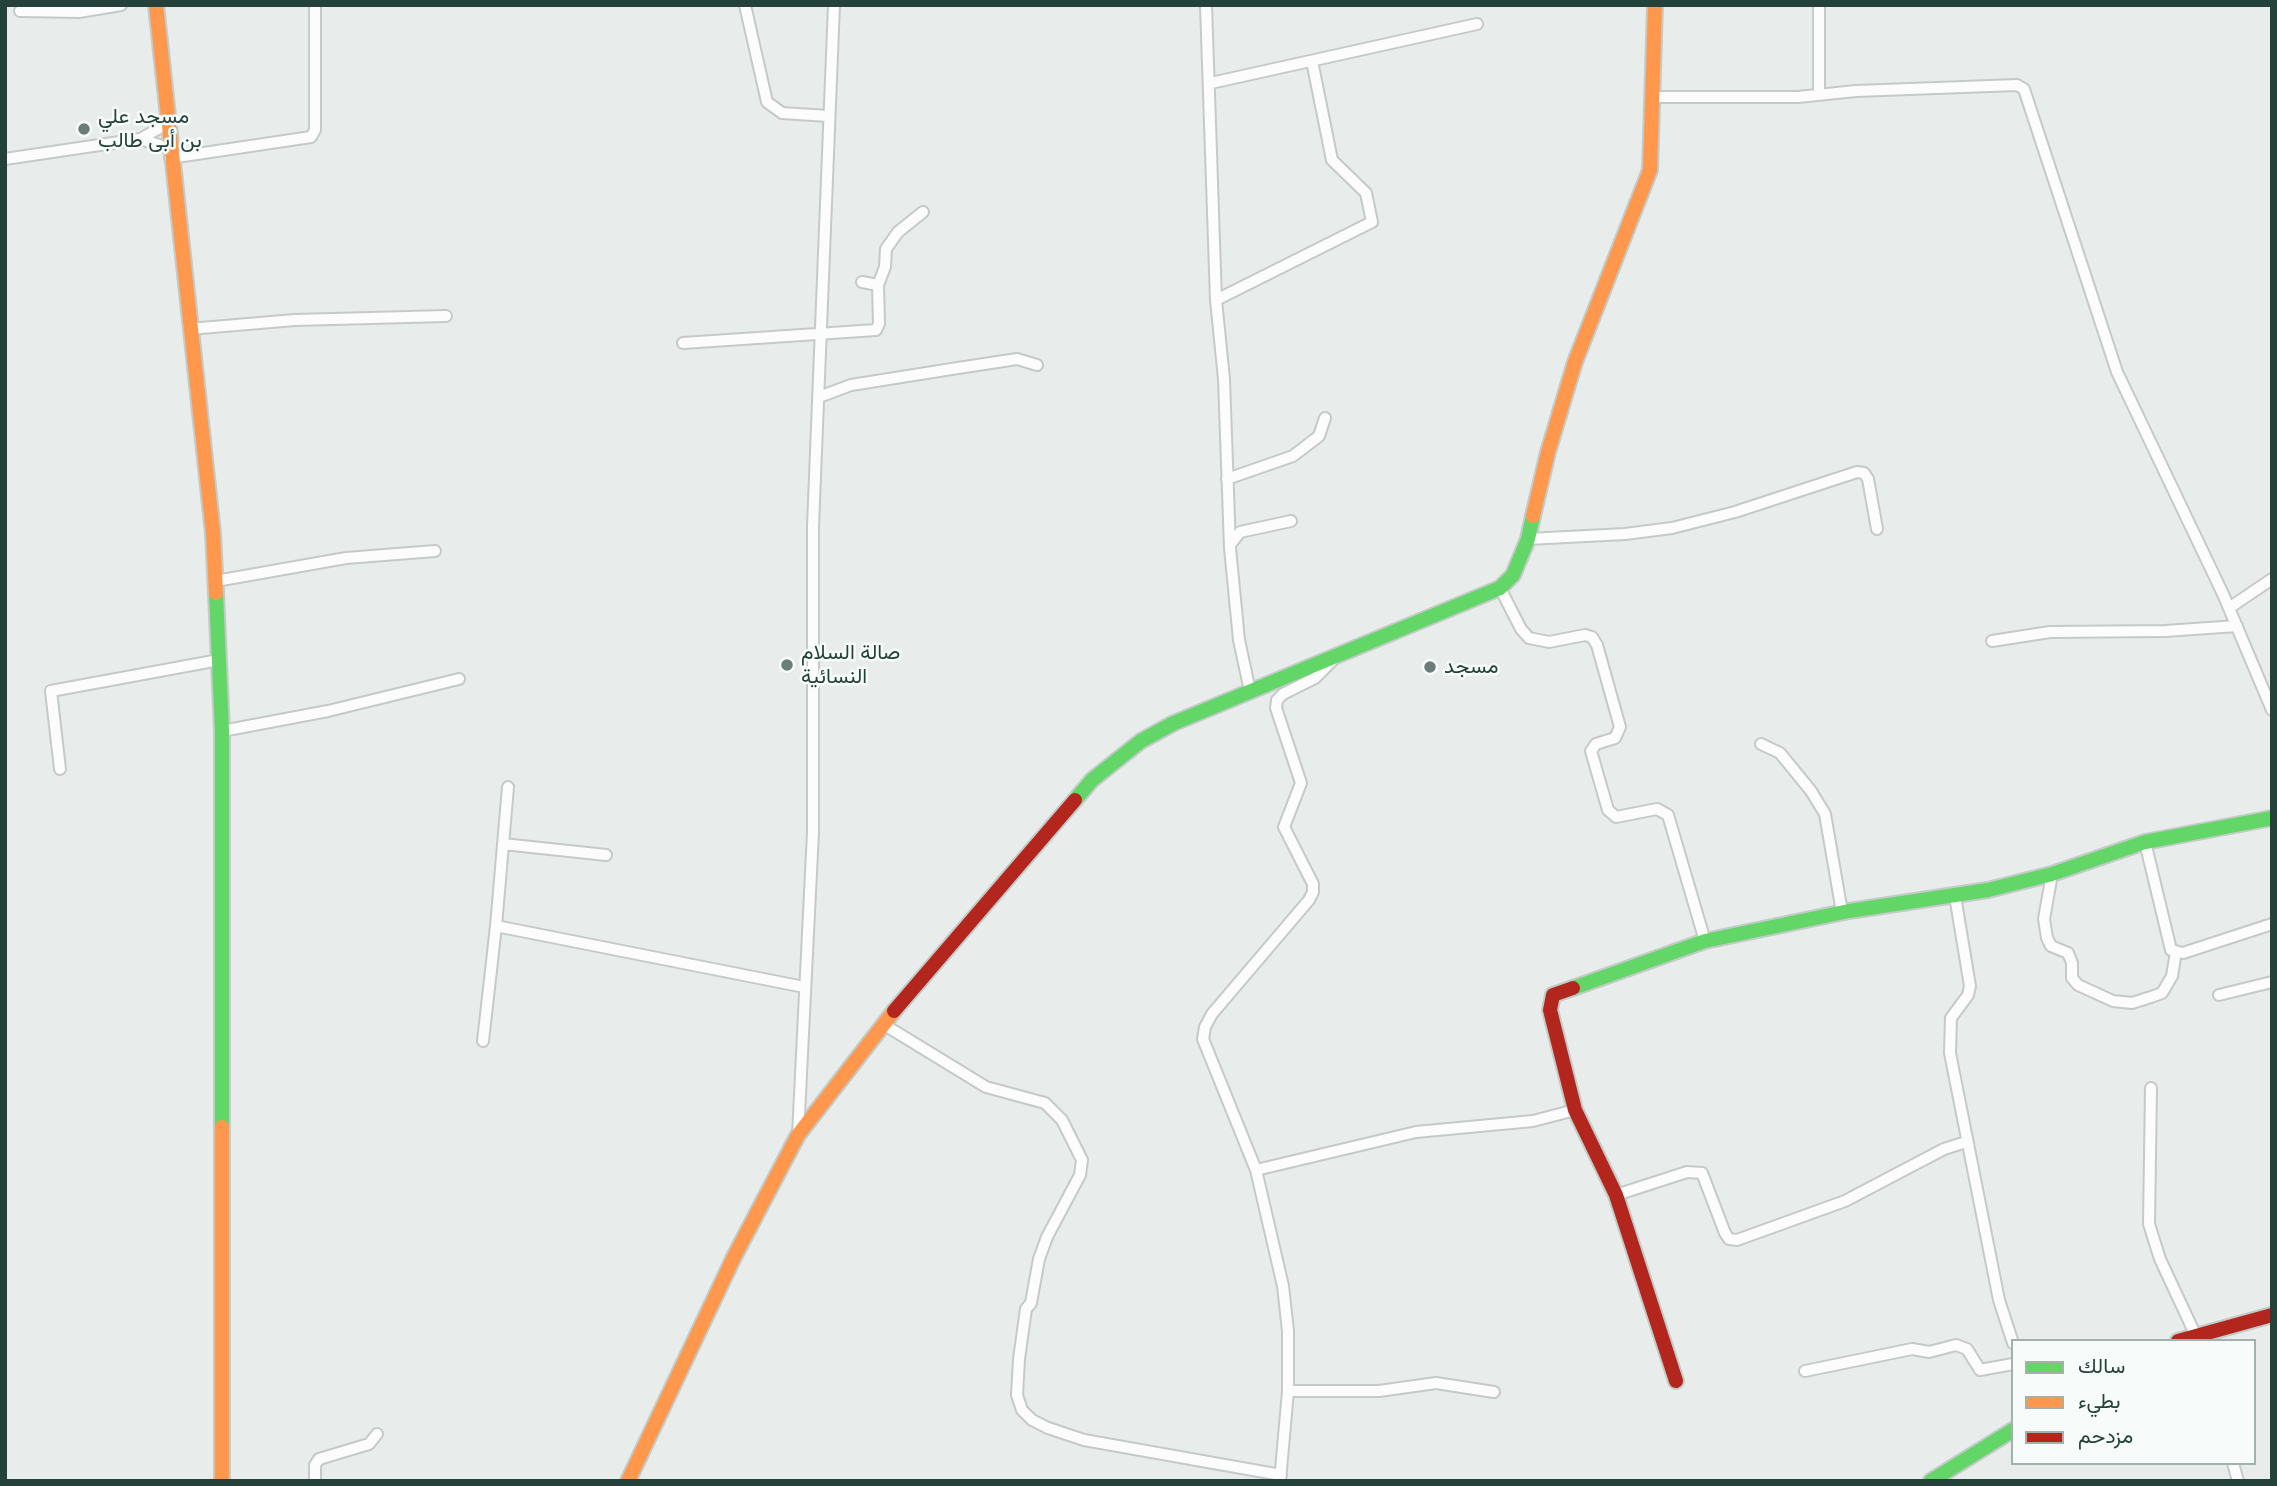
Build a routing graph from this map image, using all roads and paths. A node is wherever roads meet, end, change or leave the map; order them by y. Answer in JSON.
{"nodes":[{"id":1,"x":121,"y":5,"type":"edge"},
{"id":2,"x":156,"y":5,"type":"edge"},
{"id":3,"x":316,"y":5,"type":"edge"},
{"id":4,"x":745,"y":5,"type":"edge"},
{"id":5,"x":834,"y":5,"type":"edge"},
{"id":6,"x":1206,"y":5,"type":"edge"},
{"id":7,"x":1655,"y":5,"type":"edge"},
{"id":8,"x":1819,"y":5,"type":"edge"},
{"id":9,"x":20,"y":11,"type":"dead end"},
{"id":10,"x":1477,"y":24,"type":"dead end"},
{"id":11,"x":1312,"y":61,"type":"junction"},
{"id":12,"x":1210,"y":83,"type":"junction"},
{"id":13,"x":1819,"y":94,"type":"junction"},
{"id":14,"x":1653,"y":97,"type":"junction"},
{"id":15,"x":828,"y":116,"type":"junction"},
{"id":16,"x":167,"y":124,"type":"junction"},
{"id":17,"x":140,"y":139,"type":"junction"},
{"id":18,"x":170,"y":153,"type":"junction"},
{"id":19,"x":5,"y":159,"type":"edge"},
{"id":20,"x":923,"y":212,"type":"dead end"},
{"id":21,"x":862,"y":282,"type":"dead end"},
{"id":22,"x":878,"y":285,"type":"junction"},
{"id":23,"x":1216,"y":300,"type":"junction"},
{"id":24,"x":446,"y":316,"type":"dead end"},
{"id":25,"x":189,"y":329,"type":"junction"},
{"id":26,"x":821,"y":331,"type":"junction"},
{"id":27,"x":683,"y":343,"type":"dead end"},
{"id":28,"x":1037,"y":365,"type":"dead end"},
{"id":29,"x":819,"y":397,"type":"junction"},
{"id":30,"x":1325,"y":418,"type":"dead end"},
{"id":31,"x":1227,"y":479,"type":"junction"},
{"id":32,"x":1291,"y":522,"type":"dead end"},
{"id":33,"x":1877,"y":529,"type":"dead end"},
{"id":34,"x":1528,"y":539,"type":"junction"},
{"id":35,"x":1230,"y":548,"type":"junction"},
{"id":36,"x":435,"y":551,"type":"dead end"},
{"id":37,"x":2272,"y":579,"type":"edge"},
{"id":38,"x":216,"y":581,"type":"junction"},
{"id":39,"x":1500,"y":588,"type":"junction"},
{"id":40,"x":2229,"y":608,"type":"junction"},
{"id":41,"x":2237,"y":626,"type":"junction"},
{"id":42,"x":1992,"y":640,"type":"dead end"},
{"id":43,"x":1336,"y":657,"type":"junction"},
{"id":44,"x":219,"y":660,"type":"junction"},
{"id":45,"x":459,"y":679,"type":"dead end"},
{"id":46,"x":1251,"y":691,"type":"junction"},
{"id":47,"x":2272,"y":710,"type":"edge"},
{"id":48,"x":222,"y":731,"type":"junction"},
{"id":49,"x":1761,"y":744,"type":"dead end"},
{"id":50,"x":60,"y":769,"type":"dead end"},
{"id":51,"x":508,"y":787,"type":"dead end"},
{"id":52,"x":2272,"y":818,"type":"edge"},
{"id":53,"x":2146,"y":842,"type":"junction"},
{"id":54,"x":503,"y":844,"type":"junction"},
{"id":55,"x":606,"y":855,"type":"dead end"},
{"id":56,"x":2052,"y":873,"type":"junction"},
{"id":57,"x":1955,"y":896,"type":"junction"},
{"id":58,"x":1842,"y":912,"type":"junction"},
{"id":59,"x":2272,"y":924,"type":"edge"},
{"id":60,"x":495,"y":926,"type":"junction"},
{"id":61,"x":1705,"y":941,"type":"junction"},
{"id":62,"x":2176,"y":952,"type":"junction"},
{"id":63,"x":2272,"y":982,"type":"edge"},
{"id":64,"x":804,"y":987,"type":"junction"},
{"id":65,"x":2219,"y":995,"type":"dead end"},
{"id":66,"x":883,"y":1024,"type":"junction"},
{"id":67,"x":484,"y":1041,"type":"dead end"},
{"id":68,"x":2151,"y":1088,"type":"dead end"},
{"id":69,"x":1575,"y":1110,"type":"junction"},
{"id":70,"x":798,"y":1135,"type":"junction"},
{"id":71,"x":1966,"y":1142,"type":"junction"},
{"id":72,"x":1256,"y":1170,"type":"junction"},
{"id":73,"x":1616,"y":1195,"type":"junction"},
{"id":74,"x":2272,"y":1315,"type":"edge"},
{"id":75,"x":2186,"y":1338,"type":"edge"},
{"id":76,"x":2012,"y":1339,"type":"edge"},
{"id":77,"x":2011,"y":1364,"type":"edge"},
{"id":78,"x":1805,"y":1371,"type":"dead end"},
{"id":79,"x":1676,"y":1381,"type":"dead end"},
{"id":80,"x":1288,"y":1391,"type":"junction"},
{"id":81,"x":1494,"y":1392,"type":"dead end"},
{"id":82,"x":2011,"y":1431,"type":"edge"},
{"id":83,"x":377,"y":1434,"type":"dead end"},
{"id":84,"x":1280,"y":1478,"type":"edge"},
{"id":85,"x":222,"y":1481,"type":"edge"},
{"id":86,"x":315,"y":1481,"type":"edge"},
{"id":87,"x":628,"y":1481,"type":"edge"},
{"id":88,"x":1931,"y":1481,"type":"edge"}],
"edges":[{"from":1,"to":9,"type":"street"},
{"from":2,"to":16,"type":"street"},
{"from":3,"to":18,"type":"street"},
{"from":4,"to":15,"type":"street"},
{"from":5,"to":15,"type":"street"},
{"from":6,"to":12,"type":"street"},
{"from":7,"to":14,"type":"street"},
{"from":8,"to":13,"type":"street"},
{"from":10,"to":11,"type":"street"},
{"from":11,"to":12,"type":"street"},
{"from":11,"to":23,"type":"street"},
{"from":12,"to":23,"type":"street"},
{"from":13,"to":14,"type":"street"},
{"from":13,"to":40,"type":"street"},
{"from":14,"to":34,"type":"street"},
{"from":15,"to":26,"type":"street"},
{"from":16,"to":17,"type":"street"},
{"from":16,"to":18,"type":"street"},
{"from":17,"to":18,"type":"street"},
{"from":17,"to":19,"type":"street"},
{"from":18,"to":25,"type":"street"},
{"from":20,"to":22,"type":"street"},
{"from":21,"to":22,"type":"street"},
{"from":22,"to":26,"type":"street"},
{"from":23,"to":31,"type":"street"},
{"from":24,"to":25,"type":"street"},
{"from":25,"to":38,"type":"street"},
{"from":26,"to":27,"type":"street"},
{"from":26,"to":29,"type":"street"},
{"from":28,"to":29,"type":"street"},
{"from":29,"to":64,"type":"street"},
{"from":30,"to":31,"type":"street"},
{"from":31,"to":35,"type":"street"},
{"from":32,"to":35,"type":"street"},
{"from":33,"to":34,"type":"street"},
{"from":34,"to":39,"type":"street"},
{"from":35,"to":46,"type":"street"},
{"from":36,"to":38,"type":"street"},
{"from":37,"to":40,"type":"street"},
{"from":38,"to":44,"type":"street"},
{"from":39,"to":43,"type":"street"},
{"from":39,"to":61,"type":"street"},
{"from":40,"to":41,"type":"street"},
{"from":41,"to":42,"type":"street"},
{"from":41,"to":47,"type":"street"},
{"from":43,"to":46,"type":"street"},
{"from":43,"to":72,"type":"street"},
{"from":44,"to":48,"type":"street"},
{"from":44,"to":50,"type":"street"},
{"from":45,"to":48,"type":"street"},
{"from":46,"to":66,"type":"street"},
{"from":48,"to":85,"type":"street"},
{"from":49,"to":58,"type":"street"},
{"from":51,"to":54,"type":"street"},
{"from":52,"to":53,"type":"street"},
{"from":53,"to":56,"type":"street"},
{"from":53,"to":62,"type":"street"},
{"from":54,"to":55,"type":"street"},
{"from":54,"to":60,"type":"street"},
{"from":56,"to":57,"type":"street"},
{"from":56,"to":62,"type":"street"},
{"from":57,"to":58,"type":"street"},
{"from":57,"to":71,"type":"street"},
{"from":58,"to":61,"type":"street"},
{"from":59,"to":62,"type":"street"},
{"from":60,"to":64,"type":"street"},
{"from":60,"to":67,"type":"street"},
{"from":61,"to":69,"type":"street"},
{"from":63,"to":65,"type":"street"},
{"from":64,"to":70,"type":"street"},
{"from":66,"to":70,"type":"street"},
{"from":66,"to":84,"type":"street"},
{"from":68,"to":75,"type":"street"},
{"from":69,"to":72,"type":"street"},
{"from":69,"to":73,"type":"street"},
{"from":70,"to":87,"type":"street"},
{"from":71,"to":73,"type":"street"},
{"from":71,"to":76,"type":"street"},
{"from":72,"to":80,"type":"street"},
{"from":73,"to":79,"type":"street"},
{"from":74,"to":75,"type":"street"},
{"from":77,"to":78,"type":"street"},
{"from":80,"to":81,"type":"street"},
{"from":80,"to":84,"type":"street"},
{"from":82,"to":88,"type":"street"},
{"from":83,"to":86,"type":"street"}]}
